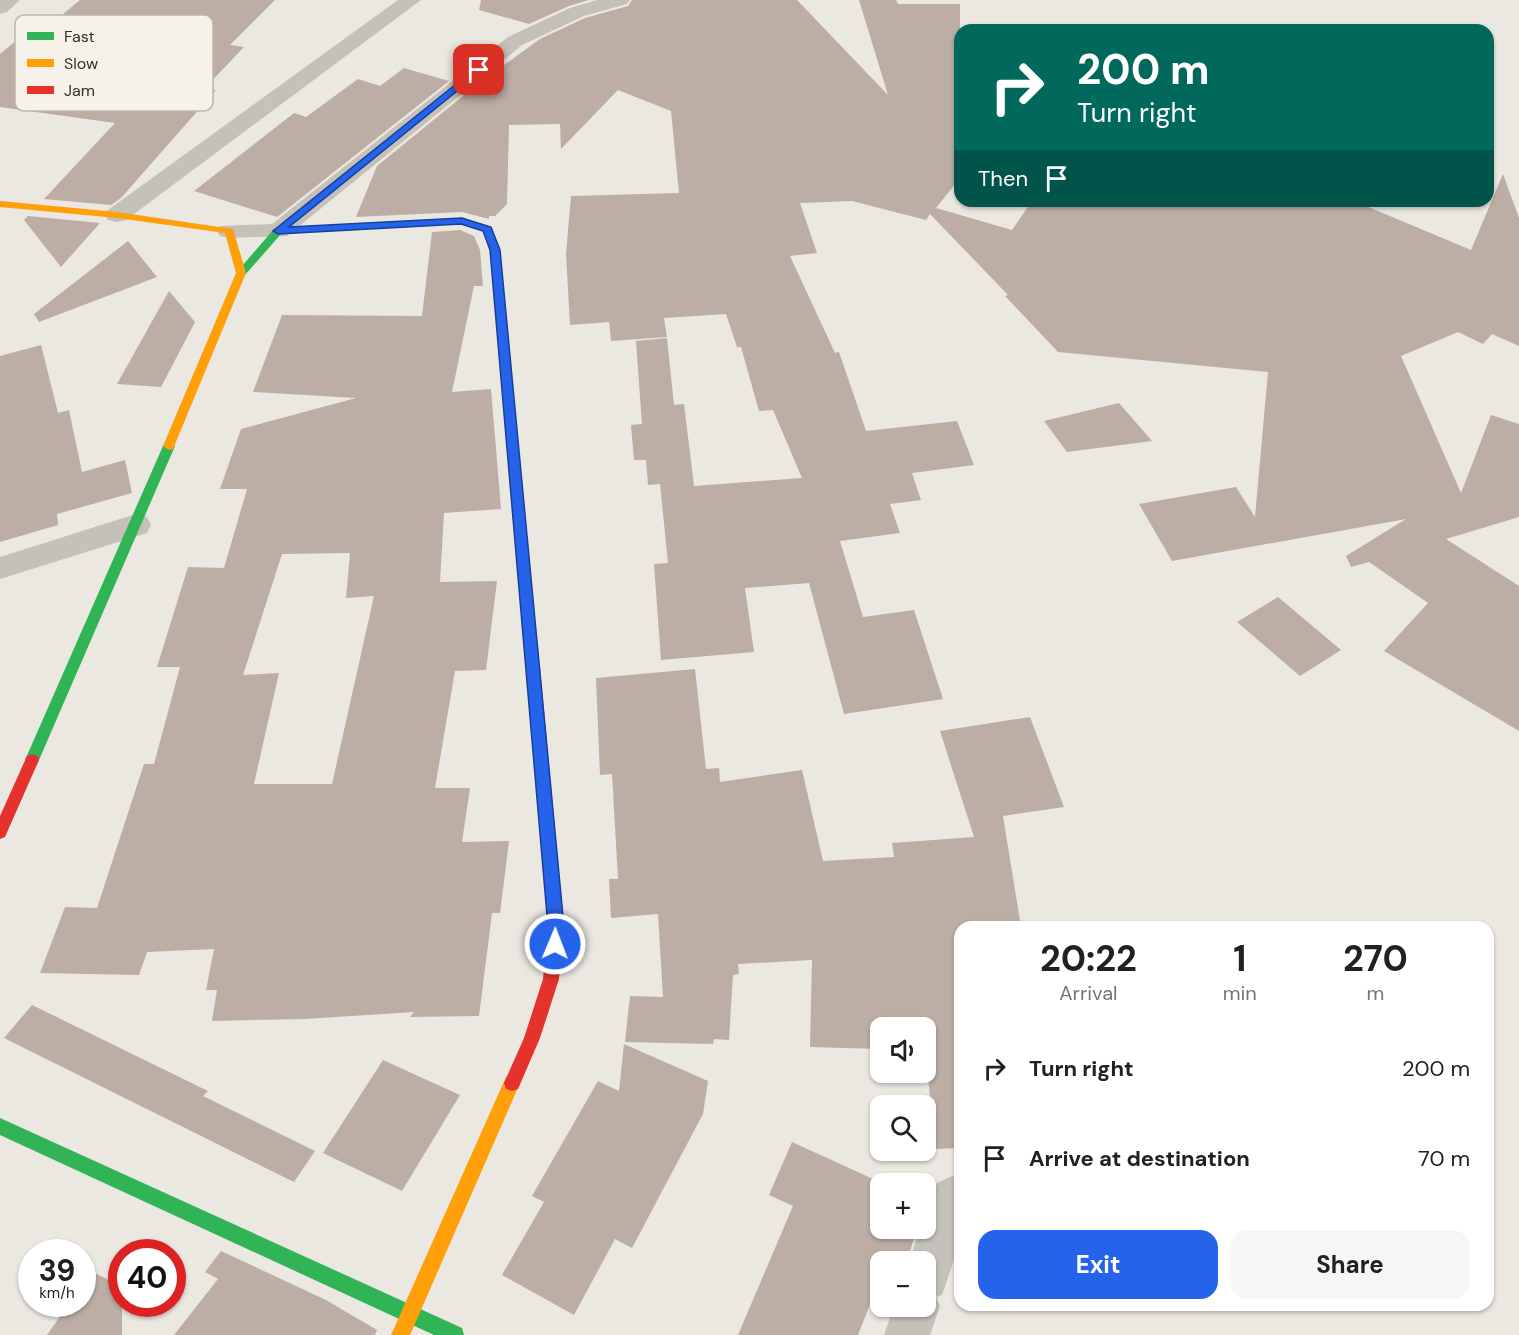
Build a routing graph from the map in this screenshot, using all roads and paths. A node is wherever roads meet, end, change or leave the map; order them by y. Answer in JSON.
{"nodes":[{"id":1,"x":10,"y":0,"type":"edge"},
{"id":2,"x":411,"y":0,"type":"edge"},
{"id":3,"x":620,"y":0,"type":"edge"},
{"id":4,"x":0,"y":8,"type":"edge"},
{"id":5,"x":0,"y":204,"type":"edge"},
{"id":6,"x":117,"y":215,"type":"junction"},
{"id":7,"x":229,"y":231,"type":"junction"},
{"id":8,"x":278,"y":231,"type":"junction"},
{"id":9,"x":241,"y":273,"type":"junction"},
{"id":10,"x":136,"y":525,"type":"junction"},
{"id":11,"x":0,"y":568,"type":"edge"},
{"id":12,"x":0,"y":833,"type":"edge"},
{"id":13,"x":0,"y":1125,"type":"edge"},
{"id":14,"x":952,"y":1198,"type":"dead end"},
{"id":15,"x":935,"y":1251,"type":"edge"},
{"id":16,"x":412,"y":1313,"type":"junction"},
{"id":17,"x":913,"y":1317,"type":"edge"},
{"id":18,"x":400,"y":1335,"type":"edge"},
{"id":19,"x":455,"y":1335,"type":"edge"},
{"id":20,"x":907,"y":1335,"type":"edge"}],
"edges":[{"from":1,"to":4,"type":"street"},
{"from":2,"to":6,"type":"street"},
{"from":3,"to":8,"type":"street"},
{"from":5,"to":6,"type":"street"},
{"from":6,"to":7,"type":"street"},
{"from":7,"to":8,"type":"street"},
{"from":7,"to":9,"type":"street"},
{"from":8,"to":9,"type":"street"},
{"from":8,"to":16,"type":"street"},
{"from":9,"to":10,"type":"street"},
{"from":10,"to":11,"type":"street"},
{"from":10,"to":12,"type":"street"},
{"from":13,"to":16,"type":"street"},
{"from":14,"to":15,"type":"street"},
{"from":16,"to":18,"type":"street"},
{"from":16,"to":19,"type":"street"},
{"from":17,"to":20,"type":"street"}]}
